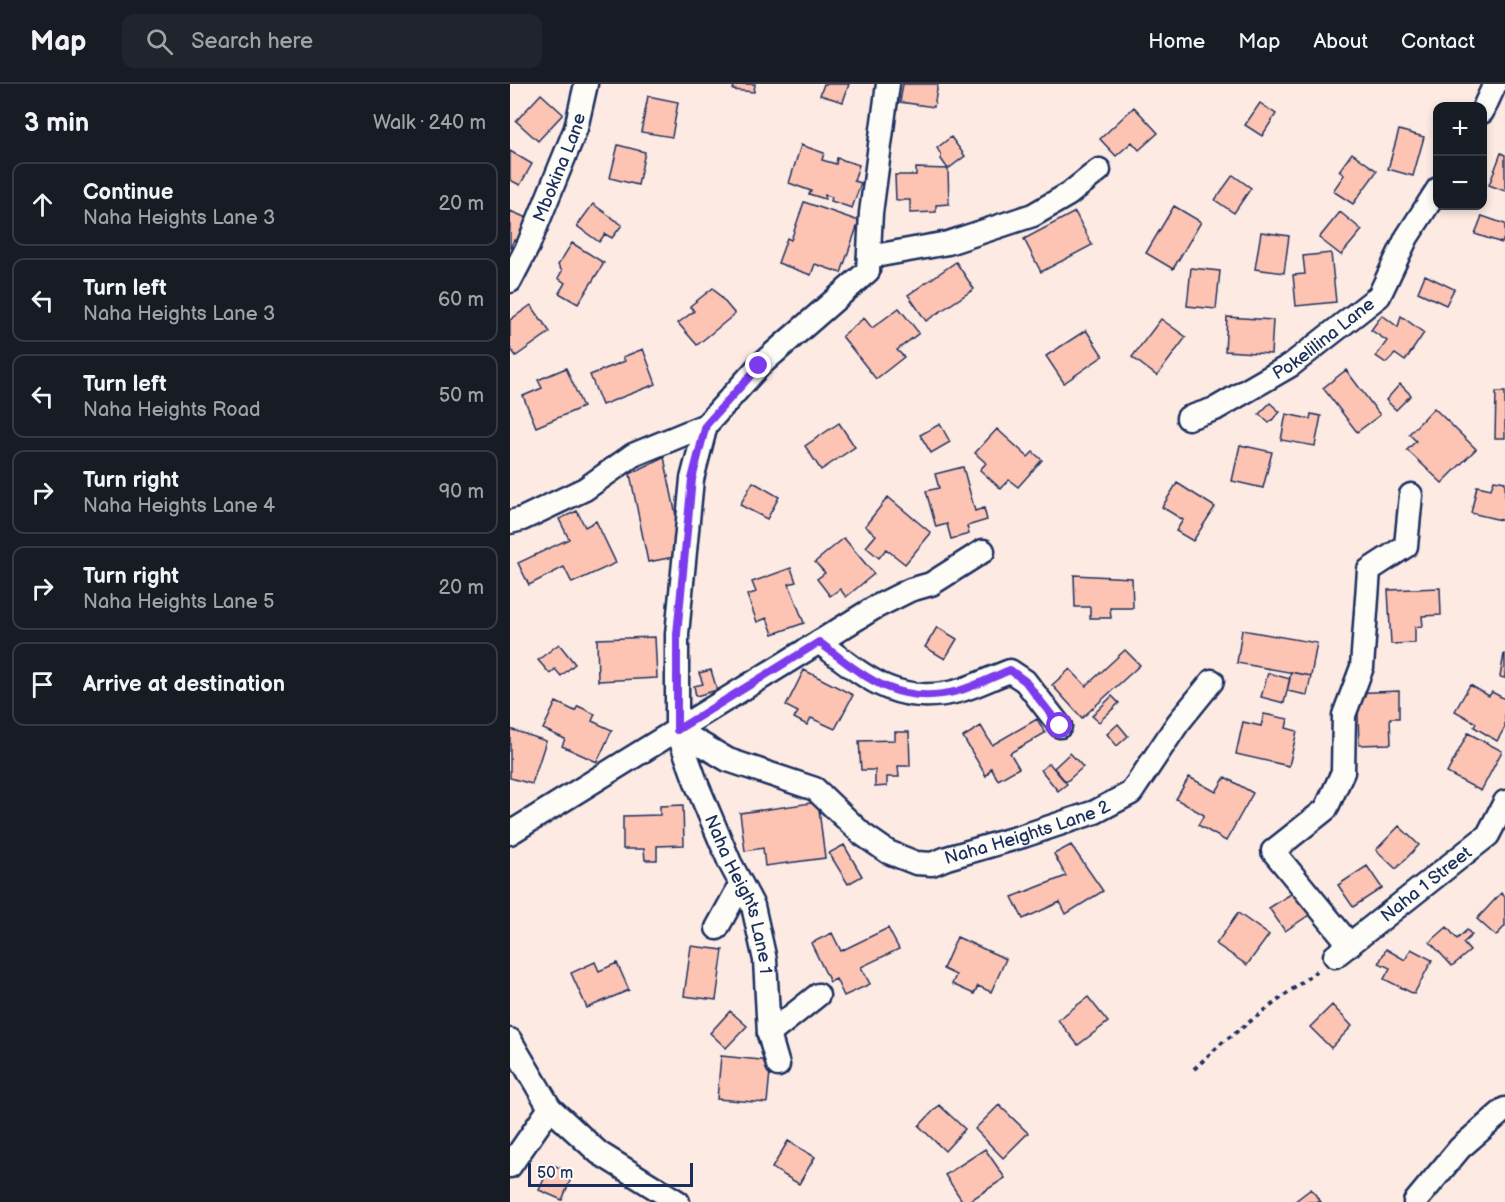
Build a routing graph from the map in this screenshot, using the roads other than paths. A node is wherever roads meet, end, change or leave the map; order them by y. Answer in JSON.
{"nodes":[{"id":1,"x":586,"y":84,"type":"edge"},
{"id":2,"x":888,"y":84,"type":"edge"},
{"id":3,"x":1496,"y":84,"type":"edge"},
{"id":4,"x":1487,"y":102,"type":"edge"},
{"id":5,"x":1099,"y":170,"type":"dead end"},
{"id":6,"x":1433,"y":195,"type":"edge"},
{"id":7,"x":869,"y":257,"type":"junction"},
{"id":8,"x":510,"y":281,"type":"edge"},
{"id":9,"x":1188,"y":418,"type":"dead end"},
{"id":10,"x":706,"y":425,"type":"junction"},
{"id":11,"x":1411,"y":495,"type":"dead end"},
{"id":12,"x":510,"y":522,"type":"edge"},
{"id":13,"x":983,"y":551,"type":"dead end"},
{"id":14,"x":819,"y":642,"type":"junction"},
{"id":15,"x":1212,"y":681,"type":"dead end"},
{"id":16,"x":1060,"y":726,"type":"dead end"},
{"id":17,"x":677,"y":730,"type":"junction"},
{"id":18,"x":1505,"y":802,"type":"edge"},
{"id":19,"x":510,"y":833,"type":"edge"},
{"id":20,"x":741,"y":884,"type":"junction"},
{"id":21,"x":717,"y":928,"type":"dead end"},
{"id":22,"x":818,"y":994,"type":"dead end"},
{"id":23,"x":769,"y":1034,"type":"junction"},
{"id":24,"x":510,"y":1040,"type":"edge"},
{"id":25,"x":778,"y":1065,"type":"dead end"},
{"id":26,"x":550,"y":1108,"type":"junction"},
{"id":27,"x":1505,"y":1109,"type":"edge"},
{"id":28,"x":510,"y":1166,"type":"edge"},
{"id":29,"x":678,"y":1202,"type":"edge"},
{"id":30,"x":1415,"y":1202,"type":"edge"}],
"edges":[{"from":1,"to":8,"type":"street","name":"Mbokina Lane"},
{"from":2,"to":7,"type":"street"},
{"from":3,"to":4,"type":"street"},
{"from":5,"to":7,"type":"street"},
{"from":6,"to":9,"type":"street","name":"Pokelilina Lane"},
{"from":7,"to":10,"type":"street"},
{"from":10,"to":12,"type":"street"},
{"from":10,"to":17,"type":"street","name":"Naha Heights Lane 1"},
{"from":11,"to":18,"type":"street","name":"Naha 1 Street"},
{"from":13,"to":14,"type":"street"},
{"from":14,"to":16,"type":"street"},
{"from":14,"to":17,"type":"street"},
{"from":15,"to":17,"type":"street","name":"Naha Heights Lane 2"},
{"from":17,"to":19,"type":"street"},
{"from":17,"to":20,"type":"street","name":"Naha Heights Lane 1"},
{"from":20,"to":21,"type":"street"},
{"from":20,"to":23,"type":"street","name":"Naha Heights Lane 1"},
{"from":22,"to":23,"type":"street"},
{"from":23,"to":25,"type":"street","name":"Naha Heights Lane 1"},
{"from":24,"to":26,"type":"street"},
{"from":26,"to":28,"type":"street"},
{"from":26,"to":29,"type":"street"},
{"from":27,"to":30,"type":"street"}]}
